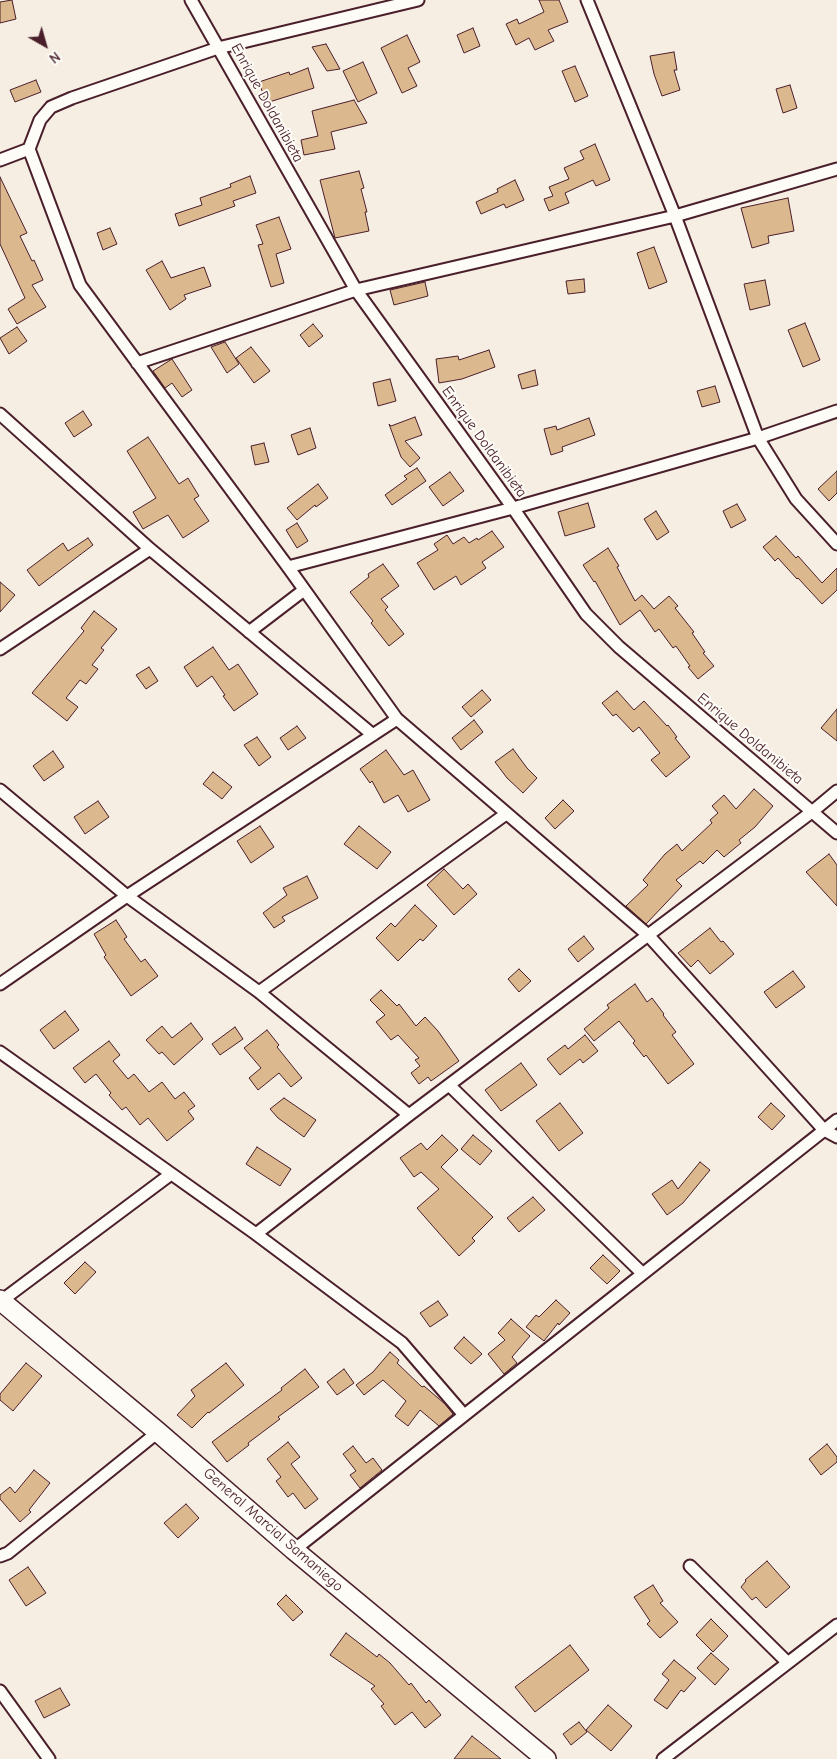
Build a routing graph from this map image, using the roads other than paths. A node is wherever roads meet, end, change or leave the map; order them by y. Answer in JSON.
{"nodes":[{"id":1,"x":191,"y":0,"type":"edge"},
{"id":2,"x":418,"y":0,"type":"edge"},
{"id":3,"x":587,"y":0,"type":"edge"},
{"id":4,"x":218,"y":48,"type":"junction"},
{"id":5,"x":29,"y":149,"type":"junction"},
{"id":6,"x":0,"y":160,"type":"edge"},
{"id":7,"x":837,"y":169,"type":"edge"},
{"id":8,"x":675,"y":216,"type":"junction"},
{"id":9,"x":356,"y":290,"type":"junction"},
{"id":10,"x":137,"y":363,"type":"junction"},
{"id":11,"x":837,"y":411,"type":"edge"},
{"id":12,"x":0,"y":414,"type":"edge"},
{"id":13,"x":758,"y":438,"type":"junction"},
{"id":14,"x":513,"y":508,"type":"junction"},
{"id":15,"x":837,"y":544,"type":"edge"},
{"id":16,"x":150,"y":549,"type":"junction"},
{"id":17,"x":288,"y":567,"type":"junction"},
{"id":18,"x":304,"y":590,"type":"junction"},
{"id":19,"x":249,"y":632,"type":"junction"},
{"id":20,"x":0,"y":649,"type":"edge"},
{"id":21,"x":397,"y":719,"type":"junction"},
{"id":22,"x":373,"y":735,"type":"junction"},
{"id":23,"x":0,"y":790,"type":"edge"},
{"id":24,"x":837,"y":791,"type":"edge"},
{"id":25,"x":813,"y":811,"type":"junction"},
{"id":26,"x":506,"y":814,"type":"junction"},
{"id":27,"x":837,"y":833,"type":"edge"},
{"id":28,"x":128,"y":896,"type":"junction"},
{"id":29,"x":648,"y":935,"type":"junction"},
{"id":30,"x":0,"y":984,"type":"edge"},
{"id":31,"x":259,"y":992,"type":"junction"},
{"id":32,"x":0,"y":1052,"type":"edge"},
{"id":33,"x":450,"y":1085,"type":"junction"},
{"id":34,"x":409,"y":1115,"type":"junction"},
{"id":35,"x":837,"y":1120,"type":"edge"},
{"id":36,"x":824,"y":1130,"type":"junction"},
{"id":37,"x":837,"y":1137,"type":"edge"},
{"id":38,"x":170,"y":1174,"type":"junction"},
{"id":39,"x":256,"y":1234,"type":"junction"},
{"id":40,"x":642,"y":1273,"type":"junction"},
{"id":41,"x":0,"y":1300,"type":"edge"},
{"id":42,"x":464,"y":1416,"type":"junction"},
{"id":43,"x":158,"y":1432,"type":"junction"},
{"id":44,"x":294,"y":1550,"type":"junction"},
{"id":45,"x":0,"y":1556,"type":"edge"},
{"id":46,"x":690,"y":1566,"type":"dead end"},
{"id":47,"x":837,"y":1625,"type":"edge"},
{"id":48,"x":787,"y":1662,"type":"junction"},
{"id":49,"x":0,"y":1691,"type":"edge"},
{"id":50,"x":48,"y":1759,"type":"edge"},
{"id":51,"x":546,"y":1759,"type":"edge"},
{"id":52,"x":664,"y":1759,"type":"edge"}],
"edges":[{"from":1,"to":4,"type":"street","name":"Enrique Doldanibieta"},
{"from":2,"to":4,"type":"street"},
{"from":3,"to":8,"type":"street"},
{"from":4,"to":5,"type":"street"},
{"from":4,"to":9,"type":"street","name":"Enrique Doldanibieta"},
{"from":5,"to":6,"type":"street"},
{"from":5,"to":10,"type":"street"},
{"from":7,"to":8,"type":"street"},
{"from":8,"to":9,"type":"street"},
{"from":8,"to":13,"type":"street"},
{"from":9,"to":10,"type":"street"},
{"from":9,"to":14,"type":"street","name":"Enrique Doldanibieta"},
{"from":10,"to":17,"type":"street"},
{"from":11,"to":13,"type":"street"},
{"from":12,"to":16,"type":"street"},
{"from":13,"to":14,"type":"street"},
{"from":13,"to":15,"type":"street"},
{"from":14,"to":17,"type":"street"},
{"from":14,"to":25,"type":"street","name":"Enrique Doldanibieta"},
{"from":16,"to":19,"type":"street"},
{"from":16,"to":20,"type":"street"},
{"from":17,"to":18,"type":"street"},
{"from":18,"to":19,"type":"street"},
{"from":18,"to":21,"type":"street"},
{"from":19,"to":22,"type":"street"},
{"from":21,"to":22,"type":"street"},
{"from":21,"to":26,"type":"street"},
{"from":22,"to":28,"type":"street"},
{"from":23,"to":28,"type":"street"},
{"from":24,"to":25,"type":"street"},
{"from":25,"to":27,"type":"street","name":"Enrique Doldanibieta"},
{"from":25,"to":29,"type":"street"},
{"from":26,"to":29,"type":"street"},
{"from":26,"to":31,"type":"street"},
{"from":28,"to":30,"type":"street"},
{"from":28,"to":31,"type":"street"},
{"from":29,"to":33,"type":"street"},
{"from":29,"to":36,"type":"street"},
{"from":31,"to":34,"type":"street"},
{"from":32,"to":38,"type":"street"},
{"from":33,"to":34,"type":"street"},
{"from":33,"to":40,"type":"street"},
{"from":34,"to":39,"type":"street"},
{"from":35,"to":36,"type":"street"},
{"from":36,"to":37,"type":"street"},
{"from":36,"to":40,"type":"street"},
{"from":38,"to":39,"type":"street"},
{"from":38,"to":41,"type":"street"},
{"from":39,"to":42,"type":"street"},
{"from":40,"to":42,"type":"street"},
{"from":41,"to":43,"type":"main road","name":"General Marcial Samaniego"},
{"from":42,"to":44,"type":"street"},
{"from":43,"to":44,"type":"main road","name":"General Marcial Samaniego"},
{"from":43,"to":45,"type":"street"},
{"from":44,"to":51,"type":"main road","name":"General Marcial Samaniego"},
{"from":46,"to":48,"type":"street"},
{"from":47,"to":48,"type":"street"},
{"from":48,"to":52,"type":"street"},
{"from":49,"to":50,"type":"street"}]}
